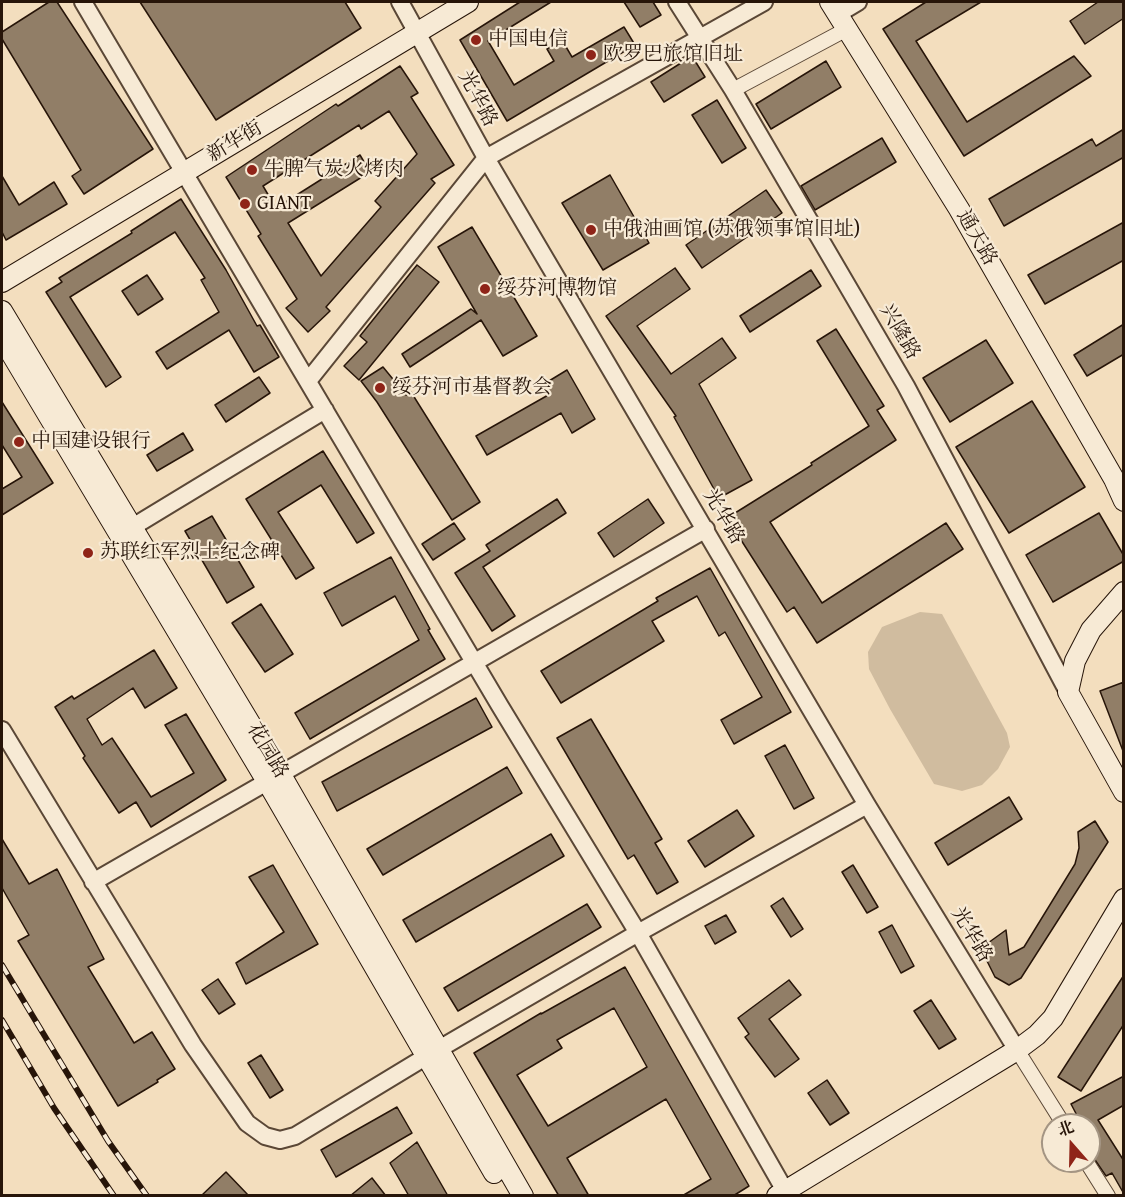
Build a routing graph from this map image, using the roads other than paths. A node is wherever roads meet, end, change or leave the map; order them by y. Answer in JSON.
{"nodes":[{"id":1,"x":83,"y":2,"type":"edge"},
{"id":2,"x":400,"y":2,"type":"edge"},
{"id":3,"x":468,"y":2,"type":"edge"},
{"id":4,"x":677,"y":2,"type":"edge"},
{"id":5,"x":764,"y":2,"type":"edge"},
{"id":6,"x":858,"y":2,"type":"edge"},
{"id":7,"x":839,"y":15,"type":"edge"},
{"id":8,"x":418,"y":33,"type":"junction"},
{"id":9,"x":700,"y":38,"type":"junction"},
{"id":10,"x":733,"y":90,"type":"junction"},
{"id":11,"x":486,"y":158,"type":"junction"},
{"id":12,"x":184,"y":172,"type":"junction"},
{"id":13,"x":2,"y":282,"type":"edge"},
{"id":14,"x":2,"y":311,"type":"edge"},
{"id":15,"x":2,"y":338,"type":"edge"},
{"id":16,"x":308,"y":381,"type":"junction"},
{"id":17,"x":325,"y":410,"type":"junction"},
{"id":18,"x":1119,"y":476,"type":"edge"},
{"id":19,"x":1124,"y":501,"type":"edge"},
{"id":20,"x":706,"y":529,"type":"junction"},
{"id":21,"x":127,"y":530,"type":"junction"},
{"id":22,"x":1124,"y":592,"type":"edge"},
{"id":23,"x":475,"y":663,"type":"junction"},
{"id":24,"x":1068,"y":692,"type":"junction"},
{"id":25,"x":2,"y":730,"type":"edge"},
{"id":26,"x":275,"y":779,"type":"junction"},
{"id":27,"x":1124,"y":792,"type":"edge"},
{"id":28,"x":867,"y":805,"type":"junction"},
{"id":29,"x":93,"y":882,"type":"junction"},
{"id":30,"x":1124,"y":899,"type":"edge"},
{"id":31,"x":638,"y":933,"type":"junction"},
{"id":32,"x":1017,"y":1050,"type":"junction"},
{"id":33,"x":433,"y":1052,"type":"junction"},
{"id":34,"x":1056,"y":1113,"type":"edge"},
{"id":35,"x":1094,"y":1173,"type":"edge"},
{"id":36,"x":783,"y":1194,"type":"edge"},
{"id":37,"x":507,"y":1196,"type":"edge"},
{"id":38,"x":523,"y":1196,"type":"edge"},
{"id":39,"x":1108,"y":1196,"type":"edge"}],
"edges":[{"from":1,"to":12,"type":"street"},
{"from":2,"to":8,"type":"street","name":"光华路"},
{"from":3,"to":8,"type":"main road","name":"新华街"},
{"from":4,"to":9,"type":"street","name":"兴隆路"},
{"from":5,"to":9,"type":"street"},
{"from":6,"to":7,"type":"street"},
{"from":7,"to":10,"type":"street"},
{"from":7,"to":18,"type":"main road","name":"通天路"},
{"from":8,"to":11,"type":"street","name":"光华路"},
{"from":8,"to":12,"type":"main road","name":"新华街"},
{"from":9,"to":10,"type":"street","name":"兴隆路"},
{"from":9,"to":11,"type":"street"},
{"from":10,"to":24,"type":"street","name":"兴隆路"},
{"from":11,"to":16,"type":"street"},
{"from":11,"to":20,"type":"street","name":"光华路"},
{"from":12,"to":13,"type":"main road","name":"新华街"},
{"from":12,"to":16,"type":"street"},
{"from":14,"to":21,"type":"main road","name":"花园路"},
{"from":15,"to":21,"type":"main road","name":"花园路"},
{"from":16,"to":17,"type":"street"},
{"from":17,"to":21,"type":"street"},
{"from":17,"to":23,"type":"street"},
{"from":18,"to":19,"type":"main road","name":"通天路"},
{"from":20,"to":23,"type":"street"},
{"from":20,"to":28,"type":"street","name":"光华路"},
{"from":21,"to":26,"type":"main road","name":"花园路"},
{"from":22,"to":24,"type":"main road"},
{"from":23,"to":26,"type":"street"},
{"from":23,"to":31,"type":"street"},
{"from":24,"to":27,"type":"main road"},
{"from":25,"to":29,"type":"street"},
{"from":26,"to":29,"type":"street"},
{"from":26,"to":33,"type":"main road","name":"花园路"},
{"from":28,"to":31,"type":"street"},
{"from":28,"to":32,"type":"street","name":"光华路"},
{"from":29,"to":33,"type":"street"},
{"from":30,"to":32,"type":"main road"},
{"from":31,"to":33,"type":"street"},
{"from":31,"to":36,"type":"street"},
{"from":32,"to":34,"type":"street"},
{"from":32,"to":36,"type":"main road"},
{"from":33,"to":37,"type":"main road","name":"花园路"},
{"from":33,"to":38,"type":"main road","name":"花园路"},
{"from":35,"to":39,"type":"street"}]}
